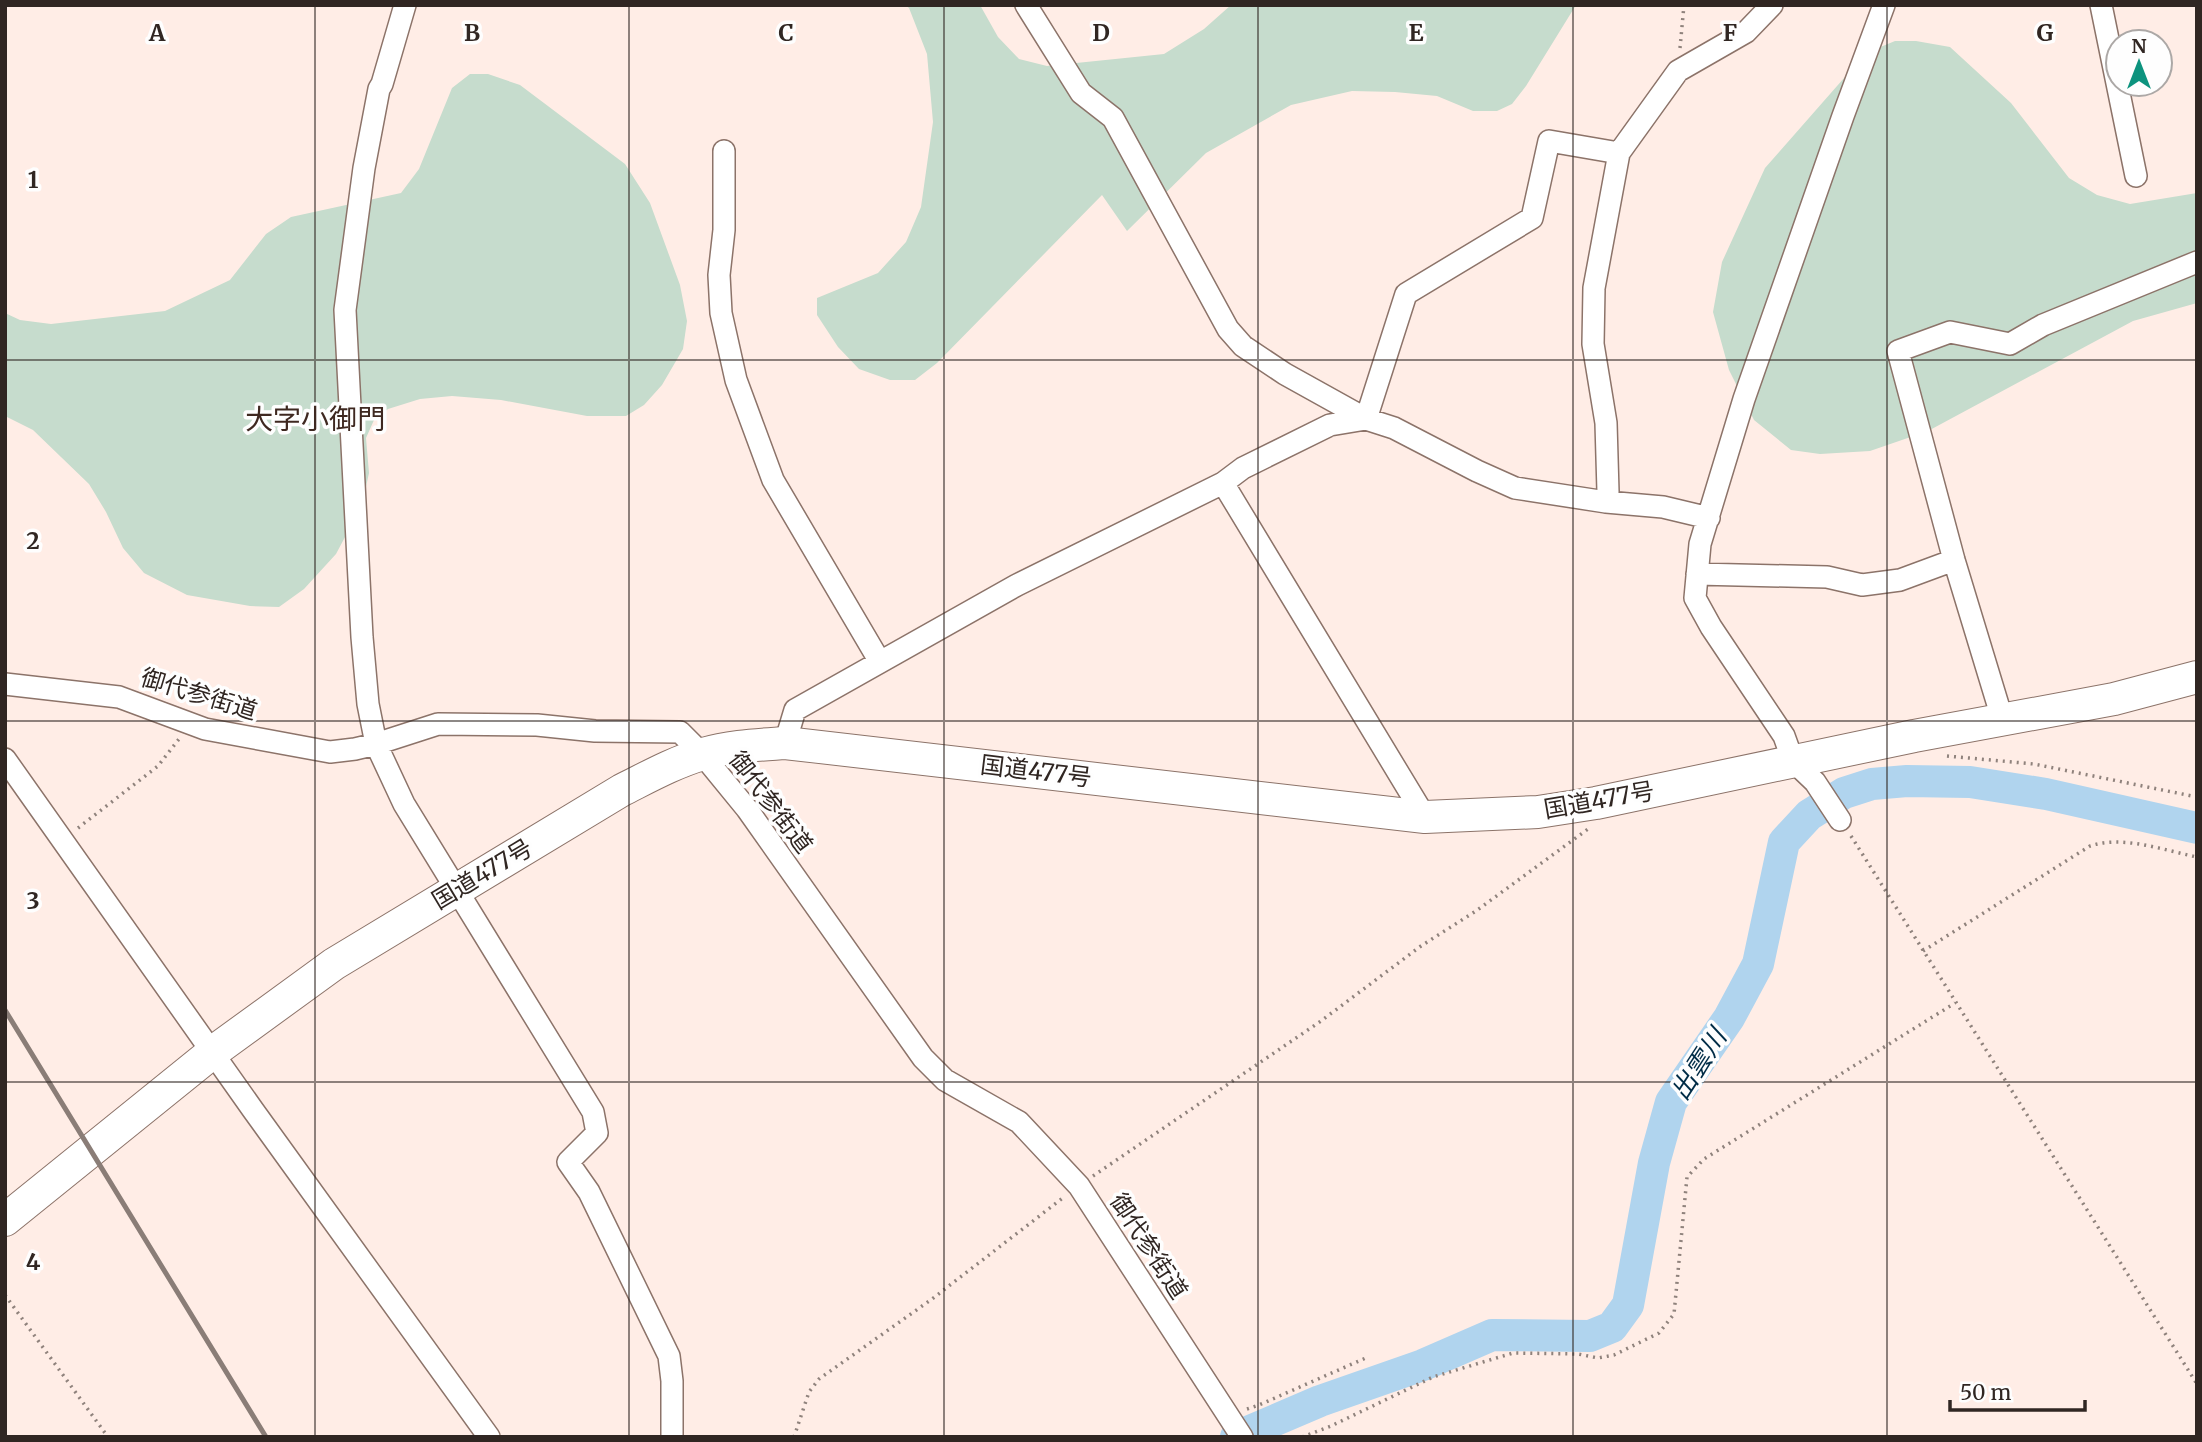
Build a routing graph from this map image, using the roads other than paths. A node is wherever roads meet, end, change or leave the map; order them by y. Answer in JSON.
{"nodes":[{"id":1,"x":405,"y":5,"type":"edge"},
{"id":2,"x":1026,"y":5,"type":"edge"},
{"id":3,"x":1772,"y":5,"type":"edge"},
{"id":4,"x":1884,"y":5,"type":"edge"},
{"id":5,"x":2101,"y":5,"type":"edge"},
{"id":6,"x":724,"y":151,"type":"dead end"},
{"id":7,"x":1619,"y":153,"type":"junction"},
{"id":8,"x":2136,"y":176,"type":"dead end"},
{"id":9,"x":2197,"y":262,"type":"edge"},
{"id":10,"x":1366,"y":419,"type":"junction"},
{"id":11,"x":1223,"y":483,"type":"junction"},
{"id":12,"x":1605,"y":502,"type":"junction"},
{"id":13,"x":1709,"y":518,"type":"junction"},
{"id":14,"x":1954,"y":561,"type":"junction"},
{"id":15,"x":1697,"y":575,"type":"junction"},
{"id":16,"x":880,"y":662,"type":"junction"},
{"id":17,"x":2197,"y":677,"type":"edge"},
{"id":18,"x":5,"y":684,"type":"edge"},
{"id":19,"x":2002,"y":718,"type":"junction"},
{"id":20,"x":785,"y":743,"type":"junction"},
{"id":21,"x":376,"y":744,"type":"junction"},
{"id":22,"x":702,"y":754,"type":"junction"},
{"id":23,"x":5,"y":759,"type":"edge"},
{"id":24,"x":1793,"y":761,"type":"junction"},
{"id":25,"x":1425,"y":817,"type":"junction"},
{"id":26,"x":1840,"y":820,"type":"road end"},
{"id":27,"x":455,"y":890,"type":"junction"},
{"id":28,"x":214,"y":1052,"type":"junction"},
{"id":29,"x":5,"y":1220,"type":"edge"},
{"id":30,"x":1234,"y":1424,"type":"edge"},
{"id":31,"x":489,"y":1437,"type":"edge"},
{"id":32,"x":672,"y":1437,"type":"edge"}],
"edges":[{"from":1,"to":21,"type":"street"},
{"from":2,"to":10,"type":"street"},
{"from":3,"to":7,"type":"street"},
{"from":4,"to":13,"type":"street"},
{"from":5,"to":8,"type":"street"},
{"from":6,"to":16,"type":"street"},
{"from":7,"to":10,"type":"street"},
{"from":7,"to":12,"type":"street"},
{"from":9,"to":14,"type":"street"},
{"from":10,"to":11,"type":"street"},
{"from":10,"to":12,"type":"street"},
{"from":11,"to":16,"type":"street"},
{"from":11,"to":25,"type":"street"},
{"from":12,"to":13,"type":"street"},
{"from":13,"to":15,"type":"street"},
{"from":14,"to":15,"type":"street"},
{"from":14,"to":19,"type":"street"},
{"from":15,"to":24,"type":"street"},
{"from":16,"to":20,"type":"street"},
{"from":17,"to":19,"type":"highway","name":"国道477号"},
{"from":18,"to":21,"type":"street","name":"御代参街道"},
{"from":19,"to":24,"type":"highway","name":"国道477号"},
{"from":20,"to":22,"type":"highway","name":"国道477号"},
{"from":20,"to":25,"type":"highway","name":"国道477号"},
{"from":21,"to":22,"type":"street","name":"御代参街道"},
{"from":21,"to":27,"type":"street"},
{"from":22,"to":27,"type":"highway","name":"国道477号"},
{"from":22,"to":30,"type":"street","name":"御代参街道"},
{"from":23,"to":28,"type":"street"},
{"from":24,"to":25,"type":"highway","name":"国道477号"},
{"from":24,"to":26,"type":"street"},
{"from":27,"to":28,"type":"highway","name":"国道477号"},
{"from":27,"to":32,"type":"street"},
{"from":28,"to":29,"type":"highway","name":"国道477号"},
{"from":28,"to":31,"type":"street"}]}
